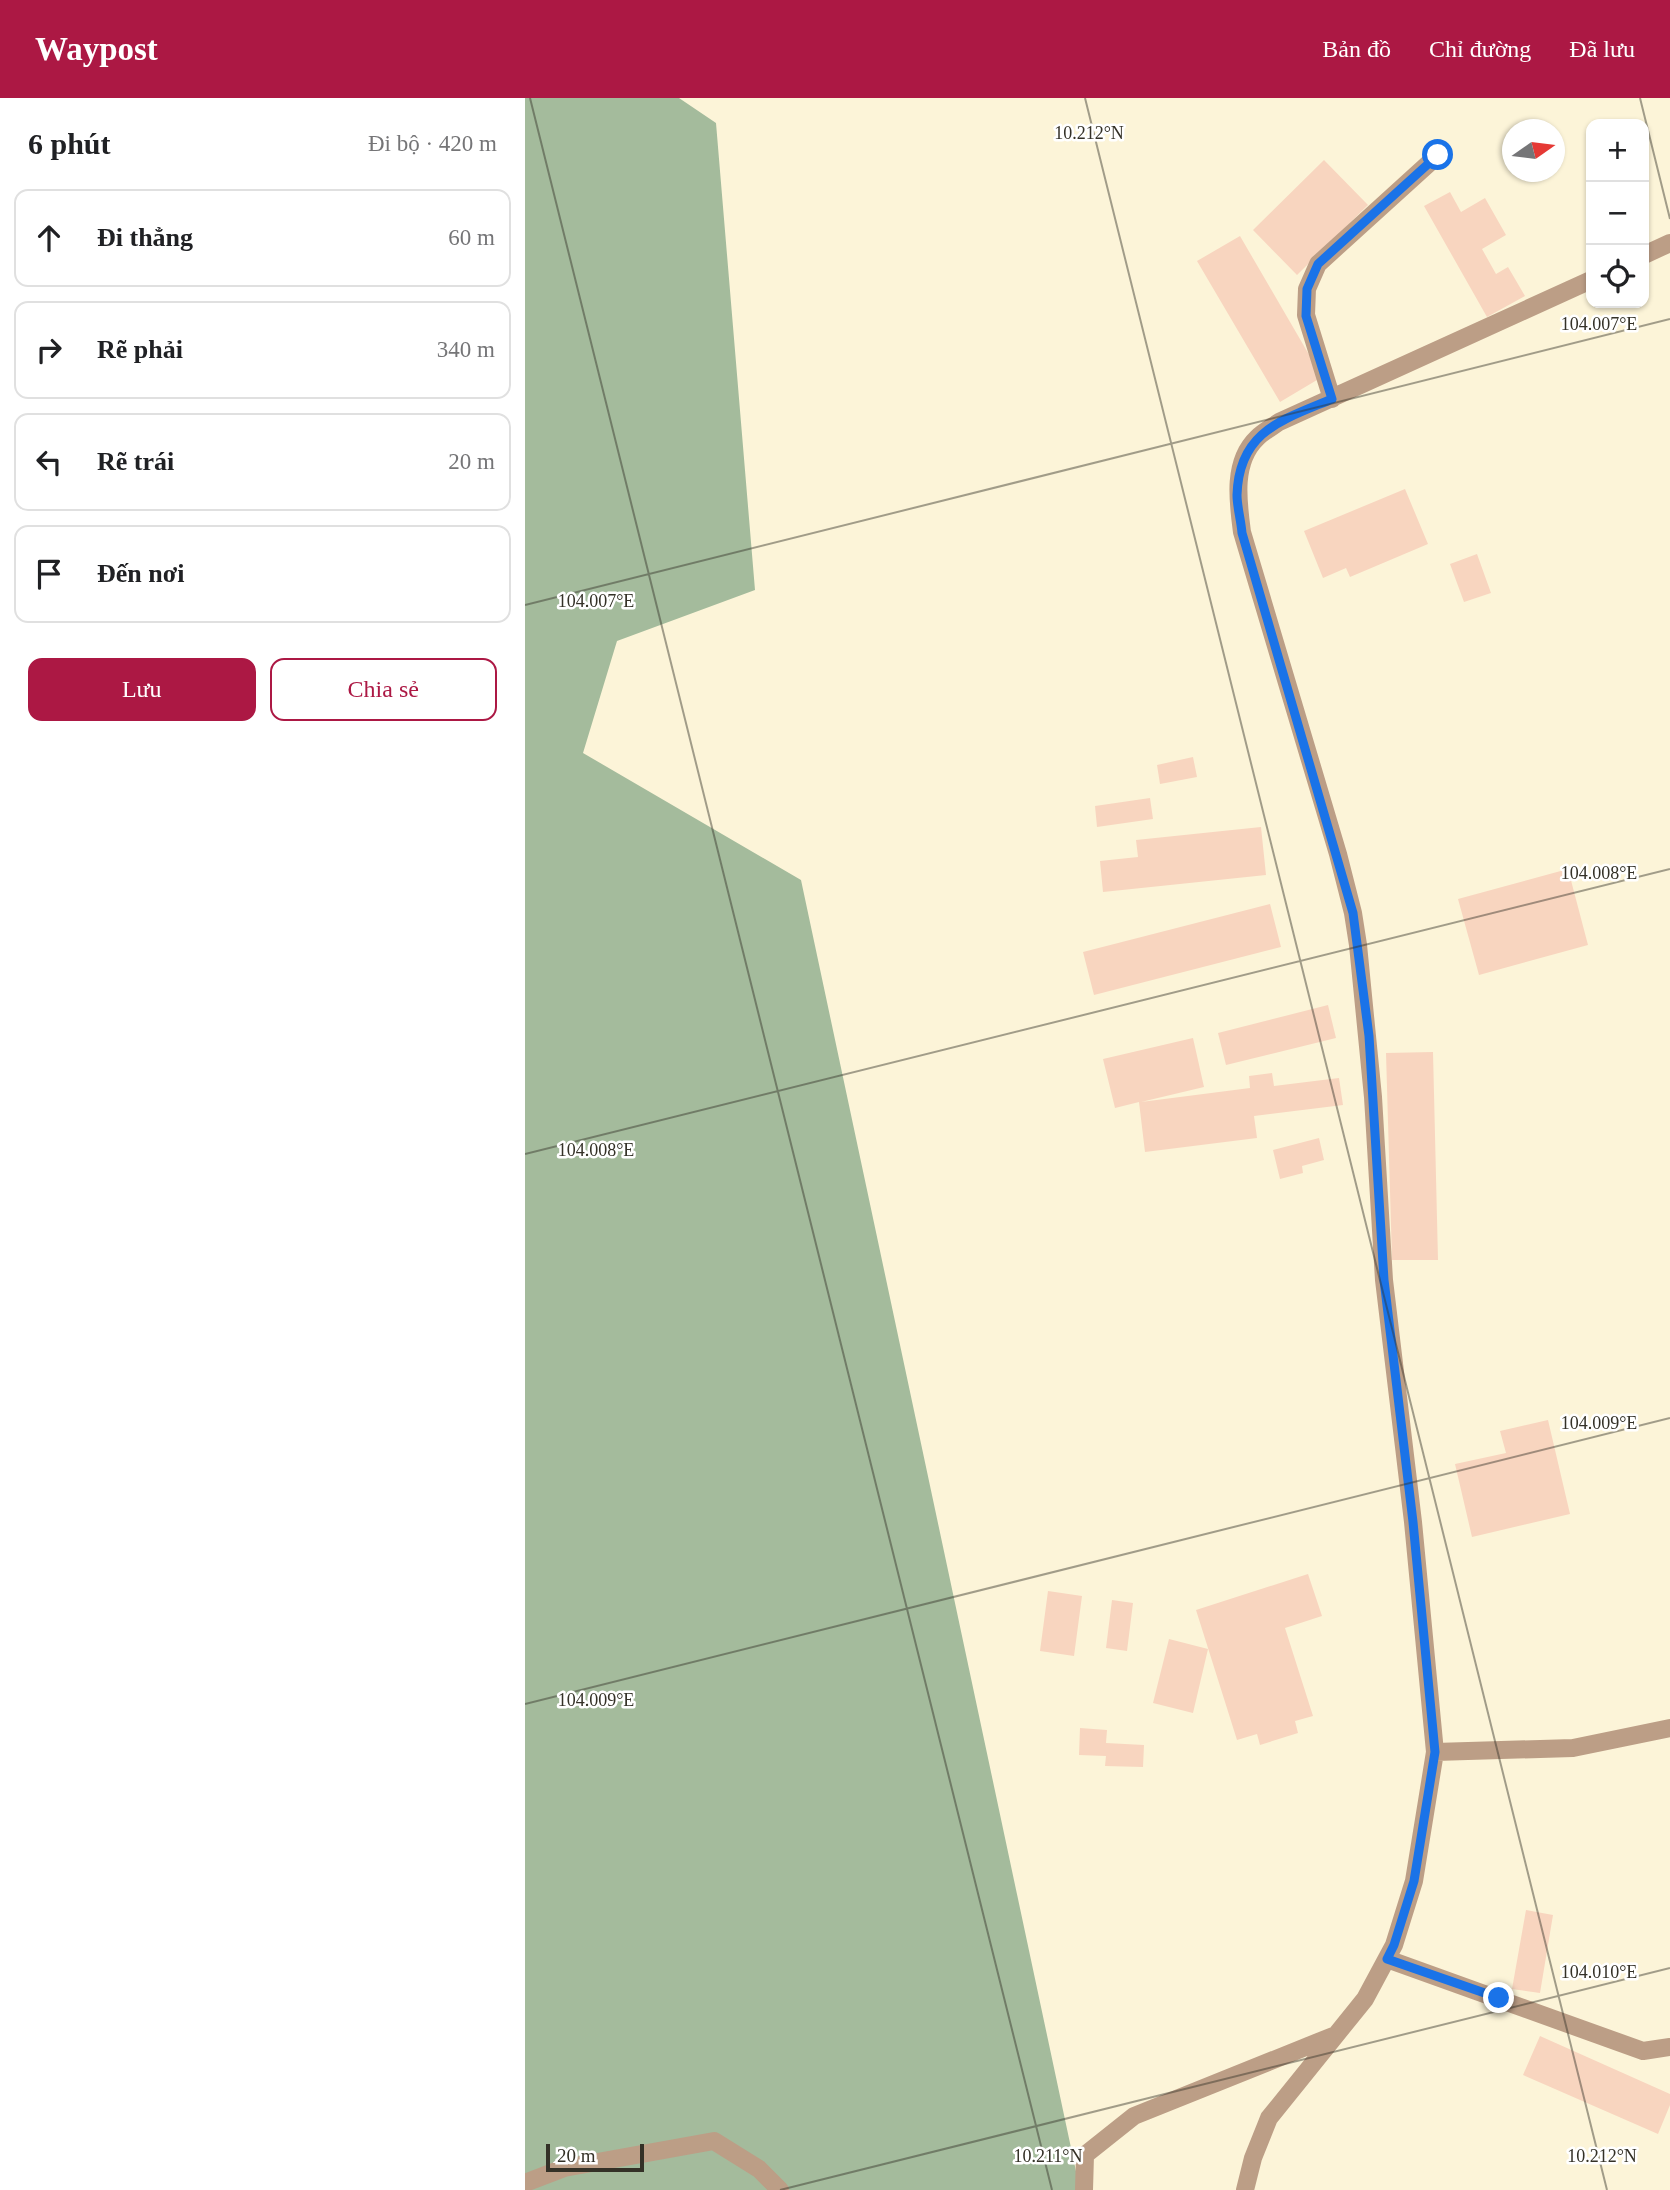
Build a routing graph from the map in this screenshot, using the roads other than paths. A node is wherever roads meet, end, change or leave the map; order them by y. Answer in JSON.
{"nodes":[{"id":1,"x":1438,"y":155,"type":"dead end"},
{"id":2,"x":1670,"y":243,"type":"edge"},
{"id":3,"x":1649,"y":253,"type":"edge"},
{"id":4,"x":1586,"y":281,"type":"edge"},
{"id":5,"x":1332,"y":399,"type":"junction"},
{"id":6,"x":1670,"y":1728,"type":"edge"},
{"id":7,"x":1435,"y":1752,"type":"junction"},
{"id":8,"x":1387,"y":1959,"type":"junction"},
{"id":9,"x":1337,"y":2035,"type":"junction"},
{"id":10,"x":1670,"y":2047,"type":"edge"},
{"id":11,"x":525,"y":2183,"type":"edge"},
{"id":12,"x":780,"y":2190,"type":"edge"},
{"id":13,"x":1083,"y":2190,"type":"edge"},
{"id":14,"x":1245,"y":2190,"type":"edge"}],
"edges":[{"from":1,"to":5,"type":"street"},
{"from":2,"to":3,"type":"street"},
{"from":4,"to":5,"type":"street"},
{"from":5,"to":7,"type":"street"},
{"from":6,"to":7,"type":"street"},
{"from":7,"to":8,"type":"street"},
{"from":8,"to":9,"type":"street"},
{"from":8,"to":10,"type":"street"},
{"from":9,"to":13,"type":"street"},
{"from":9,"to":14,"type":"street"},
{"from":11,"to":12,"type":"street"}]}
